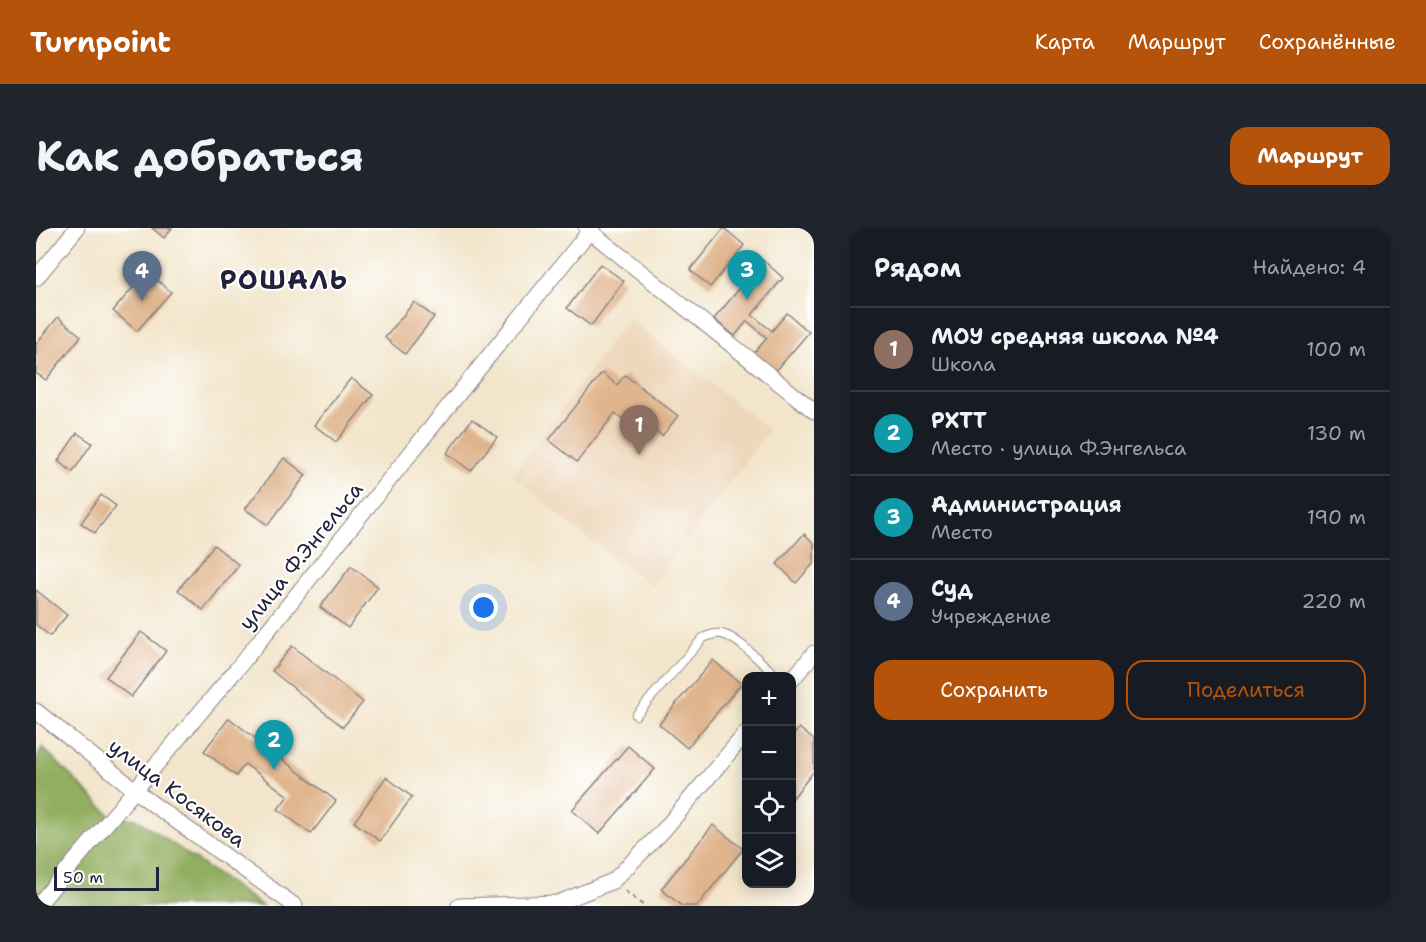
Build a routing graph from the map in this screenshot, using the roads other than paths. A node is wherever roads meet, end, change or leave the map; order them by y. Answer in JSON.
{"nodes":[{"id":1,"x":77,"y":228,"type":"edge"},
{"id":2,"x":589,"y":229,"type":"edge"},
{"id":3,"x":36,"y":278,"type":"edge"},
{"id":4,"x":814,"y":411,"type":"edge"},
{"id":5,"x":814,"y":653,"type":"edge"},
{"id":6,"x":772,"y":672,"type":"edge"},
{"id":7,"x":796,"y":675,"type":"edge"},
{"id":8,"x":36,"y":711,"type":"edge"},
{"id":9,"x":636,"y":715,"type":"dead end"},
{"id":10,"x":742,"y":739,"type":"edge"},
{"id":11,"x":135,"y":791,"type":"junction"},
{"id":12,"x":37,"y":906,"type":"edge"},
{"id":13,"x":295,"y":906,"type":"edge"},
{"id":14,"x":459,"y":906,"type":"edge"}],
"edges":[{"from":1,"to":3,"type":"street"},
{"from":2,"to":4,"type":"street"},
{"from":2,"to":11,"type":"street","name":"улица Ф.Энгельса"},
{"from":5,"to":7,"type":"street"},
{"from":6,"to":9,"type":"lane"},
{"from":8,"to":11,"type":"street","name":"улица Косякова"},
{"from":10,"to":14,"type":"street"},
{"from":11,"to":12,"type":"street","name":"улица Ф.Энгельса"},
{"from":11,"to":13,"type":"street","name":"улица Косякова"}]}
